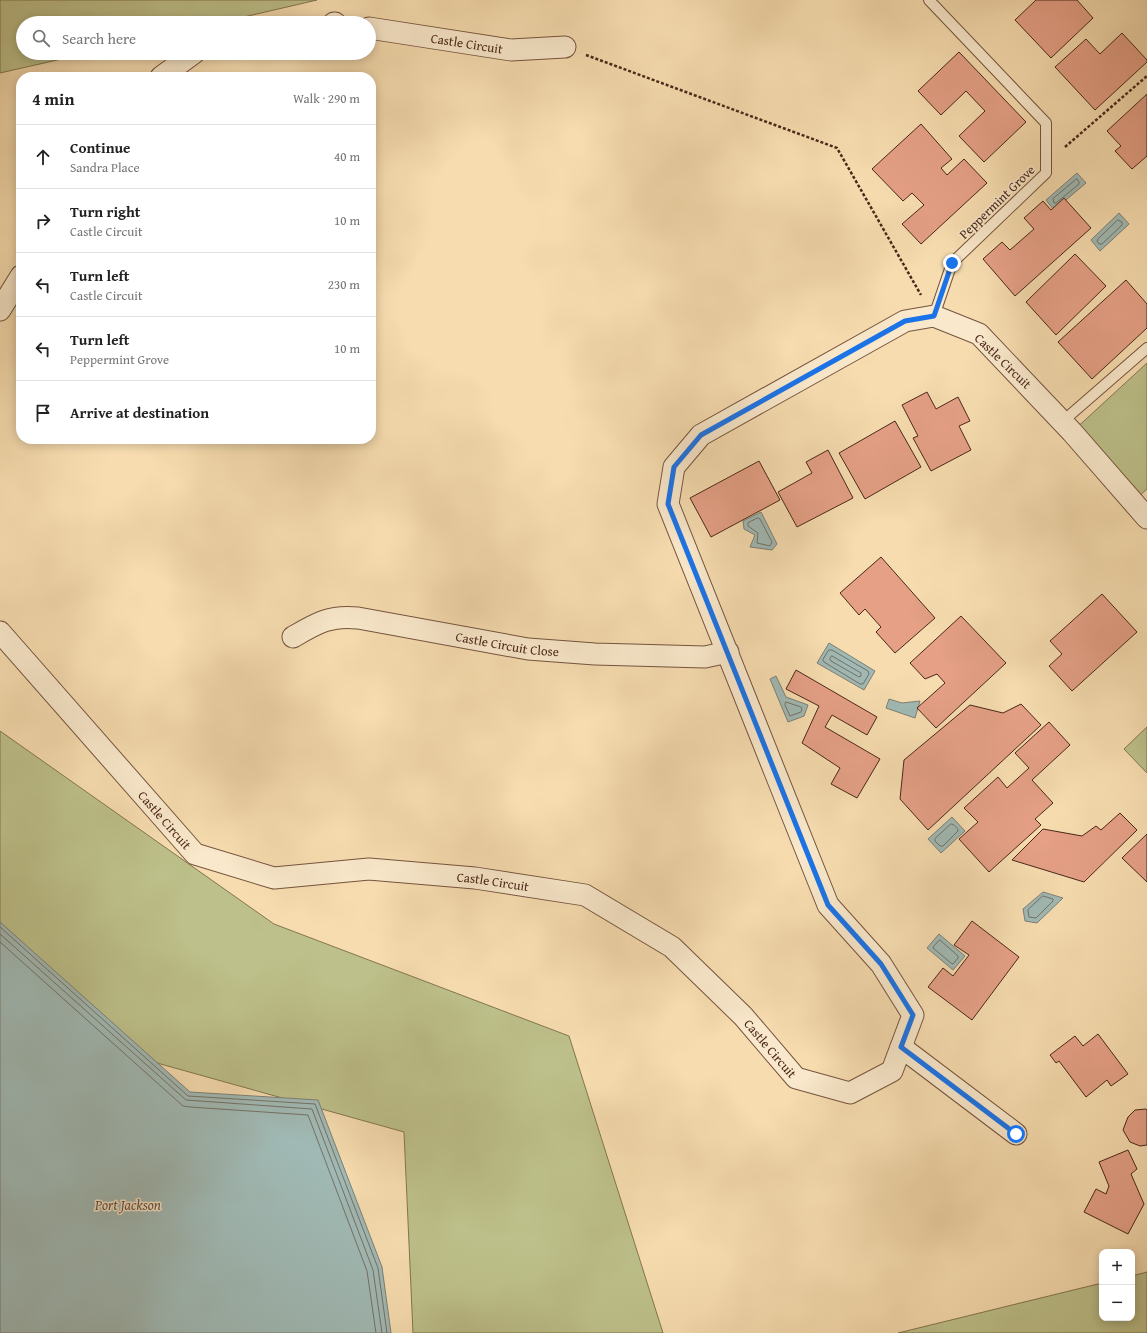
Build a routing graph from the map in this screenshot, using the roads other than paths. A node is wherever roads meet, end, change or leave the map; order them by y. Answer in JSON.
{"nodes":[{"id":1,"x":929,"y":0,"type":"edge"},
{"id":2,"x":376,"y":29,"type":"edge"},
{"id":3,"x":565,"y":47,"type":"road end"},
{"id":4,"x":184,"y":60,"type":"edge"},
{"id":5,"x":168,"y":72,"type":"edge"},
{"id":6,"x":16,"y":284,"type":"edge"},
{"id":7,"x":0,"y":310,"type":"edge"},
{"id":8,"x":934,"y":316,"type":"junction"},
{"id":9,"x":1147,"y":348,"type":"edge"},
{"id":10,"x":1062,"y":422,"type":"junction"},
{"id":11,"x":1147,"y":518,"type":"edge"},
{"id":12,"x":0,"y":632,"type":"edge"},
{"id":13,"x":293,"y":637,"type":"dead end"},
{"id":14,"x":728,"y":652,"type":"junction"},
{"id":15,"x":901,"y":1047,"type":"junction"},
{"id":16,"x":1016,"y":1134,"type":"dead end"}],
"edges":[{"from":1,"to":8,"type":"lane","name":"Peppermint Grove"},
{"from":2,"to":3,"type":"street","name":"Castle Circuit"},
{"from":4,"to":5,"type":"street"},
{"from":6,"to":7,"type":"street"},
{"from":8,"to":10,"type":"street","name":"Castle Circuit"},
{"from":8,"to":14,"type":"street","name":"Castle Circuit"},
{"from":9,"to":10,"type":"lane"},
{"from":10,"to":11,"type":"street","name":"Castle Circuit"},
{"from":12,"to":15,"type":"street","name":"Castle Circuit"},
{"from":13,"to":14,"type":"street","name":"Castle Circuit Close"},
{"from":14,"to":15,"type":"street","name":"Castle Circuit"},
{"from":15,"to":16,"type":"street"}]}
